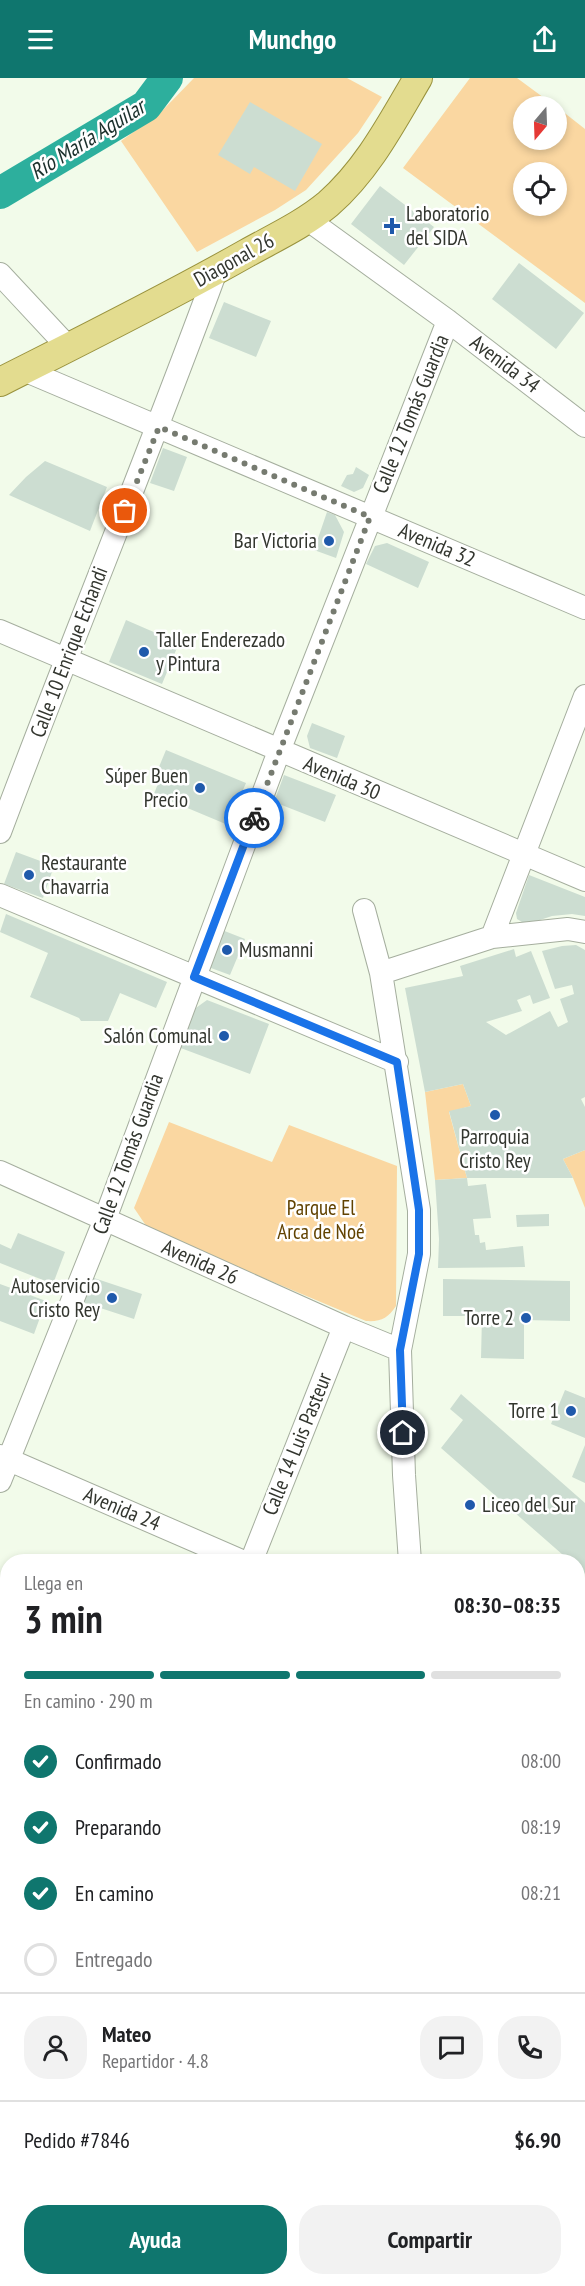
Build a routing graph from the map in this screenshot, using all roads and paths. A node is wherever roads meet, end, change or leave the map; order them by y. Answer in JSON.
{"nodes":[{"id":1,"x":418,"y":78,"type":"edge"},
{"id":2,"x":308,"y":219,"type":"junction"},
{"id":3,"x":216,"y":271,"type":"junction"},
{"id":4,"x":0,"y":274,"type":"edge"},
{"id":5,"x":448,"y":321,"type":"junction"},
{"id":6,"x":68,"y":347,"type":"junction"},
{"id":7,"x":12,"y":376,"type":"edge"},
{"id":8,"x":585,"y":426,"type":"edge"},
{"id":9,"x":159,"y":427,"type":"junction"},
{"id":10,"x":370,"y":517,"type":"junction"},
{"id":11,"x":585,"y":608,"type":"edge"},
{"id":12,"x":0,"y":631,"type":"edge"},
{"id":13,"x":65,"y":658,"type":"junction"},
{"id":14,"x":585,"y":696,"type":"edge"},
{"id":15,"x":279,"y":751,"type":"junction"},
{"id":16,"x":0,"y":832,"type":"edge"},
{"id":17,"x":523,"y":855,"type":"junction"},
{"id":18,"x":585,"y":880,"type":"edge"},
{"id":19,"x":0,"y":896,"type":"edge"},
{"id":20,"x":364,"y":910,"type":"dead end"},
{"id":21,"x":585,"y":932,"type":"edge"},
{"id":22,"x":492,"y":937,"type":"junction"},
{"id":23,"x":381,"y":973,"type":"junction"},
{"id":24,"x":194,"y":977,"type":"junction"},
{"id":25,"x":397,"y":1062,"type":"junction"},
{"id":26,"x":0,"y":1172,"type":"edge"},
{"id":27,"x":105,"y":1219,"type":"junction"},
{"id":28,"x":344,"y":1327,"type":"junction"},
{"id":29,"x":400,"y":1350,"type":"junction"},
{"id":30,"x":4,"y":1458,"type":"edge"},
{"id":31,"x":0,"y":1481,"type":"edge"},
{"id":32,"x":226,"y":1554,"type":"edge"},
{"id":33,"x":254,"y":1554,"type":"edge"},
{"id":34,"x":409,"y":1554,"type":"edge"}],
"edges":[{"from":1,"to":2,"type":"main road","name":"Diagonal 26"},
{"from":2,"to":3,"type":"main road","name":"Diagonal 26"},
{"from":2,"to":5,"type":"street","name":"Avenida 34"},
{"from":3,"to":6,"type":"main road","name":"Diagonal 26"},
{"from":3,"to":9,"type":"street","name":"Calle 10 Enrique Echandi"},
{"from":4,"to":6,"type":"street"},
{"from":5,"to":8,"type":"street","name":"Avenida 34"},
{"from":5,"to":10,"type":"street","name":"Calle 12 Tomás Guardia"},
{"from":6,"to":7,"type":"main road","name":"Diagonal 26"},
{"from":7,"to":9,"type":"street","name":"Avenida 32"},
{"from":9,"to":10,"type":"street","name":"Avenida 32"},
{"from":9,"to":13,"type":"street","name":"Calle 10 Enrique Echandi"},
{"from":10,"to":11,"type":"street","name":"Avenida 32"},
{"from":10,"to":15,"type":"street","name":"Calle 12 Tomás Guardia"},
{"from":12,"to":13,"type":"street","name":"Avenida 30"},
{"from":13,"to":15,"type":"street","name":"Avenida 30"},
{"from":13,"to":16,"type":"street","name":"Calle 10 Enrique Echandi"},
{"from":14,"to":17,"type":"street"},
{"from":15,"to":17,"type":"street","name":"Avenida 30"},
{"from":15,"to":24,"type":"street","name":"Calle 12 Tomás Guardia"},
{"from":17,"to":18,"type":"street","name":"Avenida 30"},
{"from":17,"to":22,"type":"street"},
{"from":19,"to":24,"type":"street"},
{"from":20,"to":23,"type":"street"},
{"from":21,"to":22,"type":"street"},
{"from":22,"to":23,"type":"street"},
{"from":23,"to":25,"type":"street"},
{"from":24,"to":25,"type":"street"},
{"from":24,"to":27,"type":"street","name":"Calle 12 Tomás Guardia"},
{"from":25,"to":29,"type":"street"},
{"from":26,"to":27,"type":"street","name":"Avenida 26"},
{"from":27,"to":28,"type":"street","name":"Avenida 26"},
{"from":27,"to":30,"type":"street","name":"Calle 12 Tomás Guardia"},
{"from":28,"to":29,"type":"street","name":"Avenida 26"},
{"from":28,"to":33,"type":"street","name":"Calle 14 Luis Pasteur"},
{"from":29,"to":34,"type":"street"},
{"from":30,"to":31,"type":"street","name":"Calle 12 Tomás Guardia"},
{"from":30,"to":32,"type":"street","name":"Avenida 24"}]}
